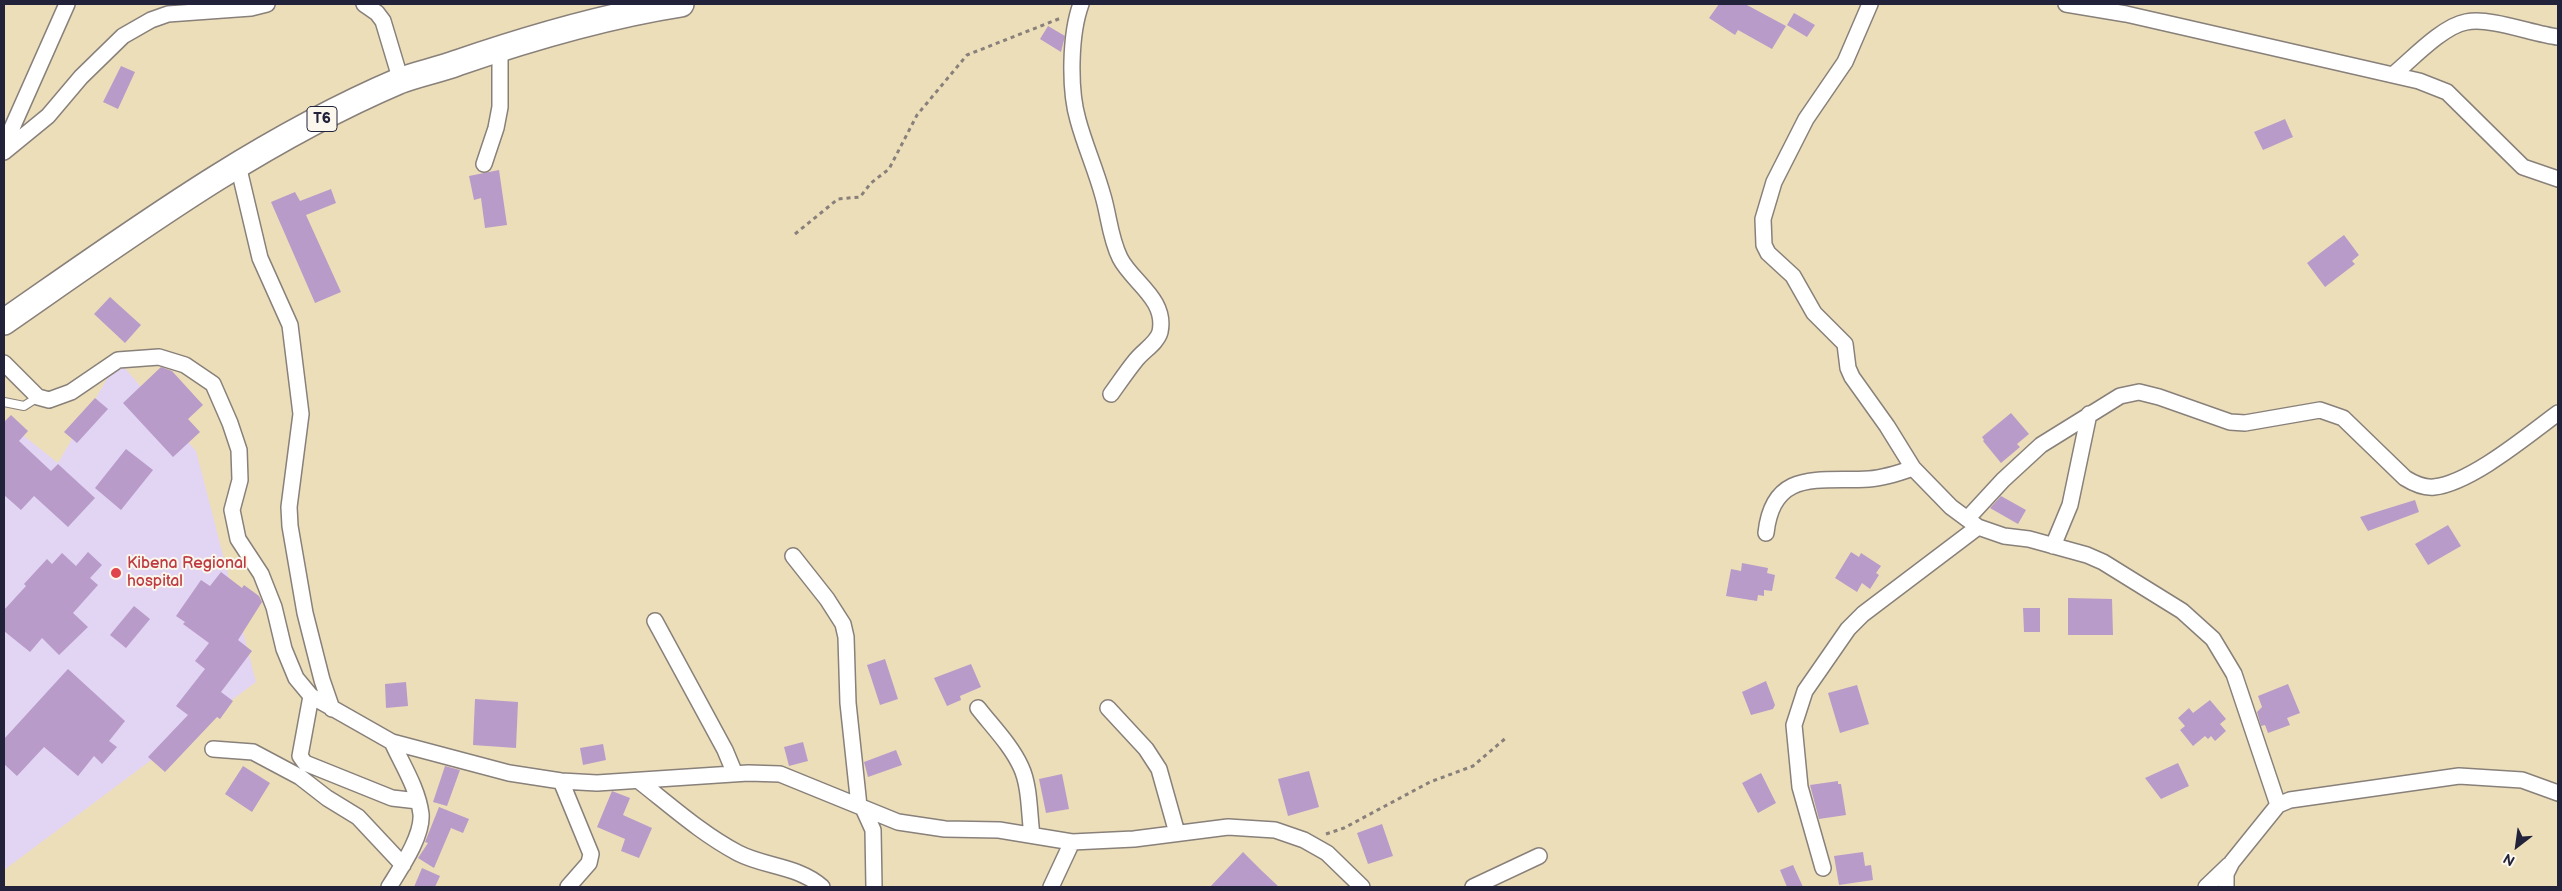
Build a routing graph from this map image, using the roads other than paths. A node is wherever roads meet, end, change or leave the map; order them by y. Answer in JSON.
{"nodes":[{"id":1,"x":67,"y":4,"type":"edge"},
{"id":2,"x":267,"y":4,"type":"edge"},
{"id":3,"x":364,"y":4,"type":"edge"},
{"id":4,"x":681,"y":4,"type":"edge"},
{"id":5,"x":1870,"y":4,"type":"edge"},
{"id":6,"x":2066,"y":4,"type":"edge"},
{"id":7,"x":1079,"y":10,"type":"edge"},
{"id":8,"x":2558,"y":38,"type":"edge"},
{"id":9,"x":500,"y":48,"type":"junction"},
{"id":10,"x":2394,"y":74,"type":"junction"},
{"id":11,"x":401,"y":80,"type":"junction"},
{"id":12,"x":4,"y":146,"type":"edge"},
{"id":13,"x":4,"y":152,"type":"edge"},
{"id":14,"x":484,"y":164,"type":"dead end"},
{"id":15,"x":238,"y":165,"type":"junction"},
{"id":16,"x":2558,"y":179,"type":"edge"},
{"id":17,"x":4,"y":322,"type":"edge"},
{"id":18,"x":4,"y":363,"type":"edge"},
{"id":19,"x":1112,"y":394,"type":"dead end"},
{"id":20,"x":38,"y":397,"type":"junction"},
{"id":21,"x":4,"y":402,"type":"edge"},
{"id":22,"x":2558,"y":413,"type":"edge"},
{"id":23,"x":2089,"y":414,"type":"junction"},
{"id":24,"x":1913,"y":468,"type":"junction"},
{"id":25,"x":1972,"y":523,"type":"junction"},
{"id":26,"x":1766,"y":533,"type":"dead end"},
{"id":27,"x":2053,"y":546,"type":"junction"},
{"id":28,"x":793,"y":556,"type":"dead end"},
{"id":29,"x":655,"y":621,"type":"dead end"},
{"id":30,"x":311,"y":696,"type":"junction"},
{"id":31,"x":978,"y":708,"type":"dead end"},
{"id":32,"x":1108,"y":708,"type":"dead end"},
{"id":33,"x":332,"y":709,"type":"junction"},
{"id":34,"x":392,"y":742,"type":"junction"},
{"id":35,"x":213,"y":749,"type":"dead end"},
{"id":36,"x":735,"y":774,"type":"junction"},
{"id":37,"x":561,"y":781,"type":"junction"},
{"id":38,"x":639,"y":781,"type":"junction"},
{"id":39,"x":2558,"y":793,"type":"edge"},
{"id":40,"x":418,"y":801,"type":"junction"},
{"id":41,"x":2278,"y":805,"type":"junction"},
{"id":42,"x":861,"y":807,"type":"junction"},
{"id":43,"x":1178,"y":833,"type":"junction"},
{"id":44,"x":1032,"y":835,"type":"junction"},
{"id":45,"x":1072,"y":842,"type":"junction"},
{"id":46,"x":1539,"y":856,"type":"dead end"},
{"id":47,"x":2232,"y":862,"type":"junction"},
{"id":48,"x":404,"y":865,"type":"junction"},
{"id":49,"x":1823,"y":868,"type":"dead end"},
{"id":50,"x":389,"y":887,"type":"edge"},
{"id":51,"x":568,"y":887,"type":"edge"},
{"id":52,"x":822,"y":887,"type":"edge"},
{"id":53,"x":874,"y":887,"type":"edge"},
{"id":54,"x":1051,"y":887,"type":"edge"},
{"id":55,"x":1362,"y":887,"type":"edge"},
{"id":56,"x":1472,"y":887,"type":"edge"},
{"id":57,"x":2206,"y":887,"type":"edge"},
{"id":58,"x":2226,"y":887,"type":"edge"}],
"edges":[{"from":1,"to":12,"type":"street"},
{"from":2,"to":13,"type":"street"},
{"from":3,"to":11,"type":"street"},
{"from":4,"to":9,"type":"highway","number":"T6"},
{"from":5,"to":24,"type":"street"},
{"from":6,"to":10,"type":"street"},
{"from":7,"to":19,"type":"street"},
{"from":8,"to":10,"type":"street"},
{"from":9,"to":11,"type":"highway","number":"T6"},
{"from":9,"to":14,"type":"street"},
{"from":10,"to":16,"type":"street"},
{"from":11,"to":15,"type":"highway","number":"T6"},
{"from":15,"to":17,"type":"highway","number":"T6"},
{"from":15,"to":33,"type":"street"},
{"from":18,"to":20,"type":"street"},
{"from":20,"to":21,"type":"lane"},
{"from":20,"to":30,"type":"street"},
{"from":22,"to":23,"type":"street"},
{"from":23,"to":25,"type":"street"},
{"from":23,"to":27,"type":"street"},
{"from":24,"to":25,"type":"street"},
{"from":24,"to":26,"type":"street"},
{"from":25,"to":27,"type":"street"},
{"from":25,"to":49,"type":"street"},
{"from":27,"to":41,"type":"street"},
{"from":28,"to":42,"type":"street"},
{"from":29,"to":36,"type":"street"},
{"from":30,"to":33,"type":"street"},
{"from":30,"to":40,"type":"street"},
{"from":31,"to":44,"type":"street"},
{"from":32,"to":43,"type":"street"},
{"from":33,"to":34,"type":"street"},
{"from":34,"to":37,"type":"street"},
{"from":34,"to":40,"type":"street"},
{"from":35,"to":48,"type":"street"},
{"from":36,"to":38,"type":"street"},
{"from":36,"to":42,"type":"street"},
{"from":37,"to":38,"type":"street"},
{"from":37,"to":51,"type":"street"},
{"from":38,"to":52,"type":"street"},
{"from":39,"to":41,"type":"street"},
{"from":40,"to":48,"type":"street"},
{"from":41,"to":47,"type":"street"},
{"from":42,"to":44,"type":"street"},
{"from":42,"to":53,"type":"street"},
{"from":43,"to":45,"type":"street"},
{"from":43,"to":55,"type":"street"},
{"from":44,"to":45,"type":"street"},
{"from":45,"to":54,"type":"street"},
{"from":46,"to":56,"type":"street"},
{"from":47,"to":57,"type":"street"},
{"from":47,"to":58,"type":"street"},
{"from":48,"to":50,"type":"street"}]}
